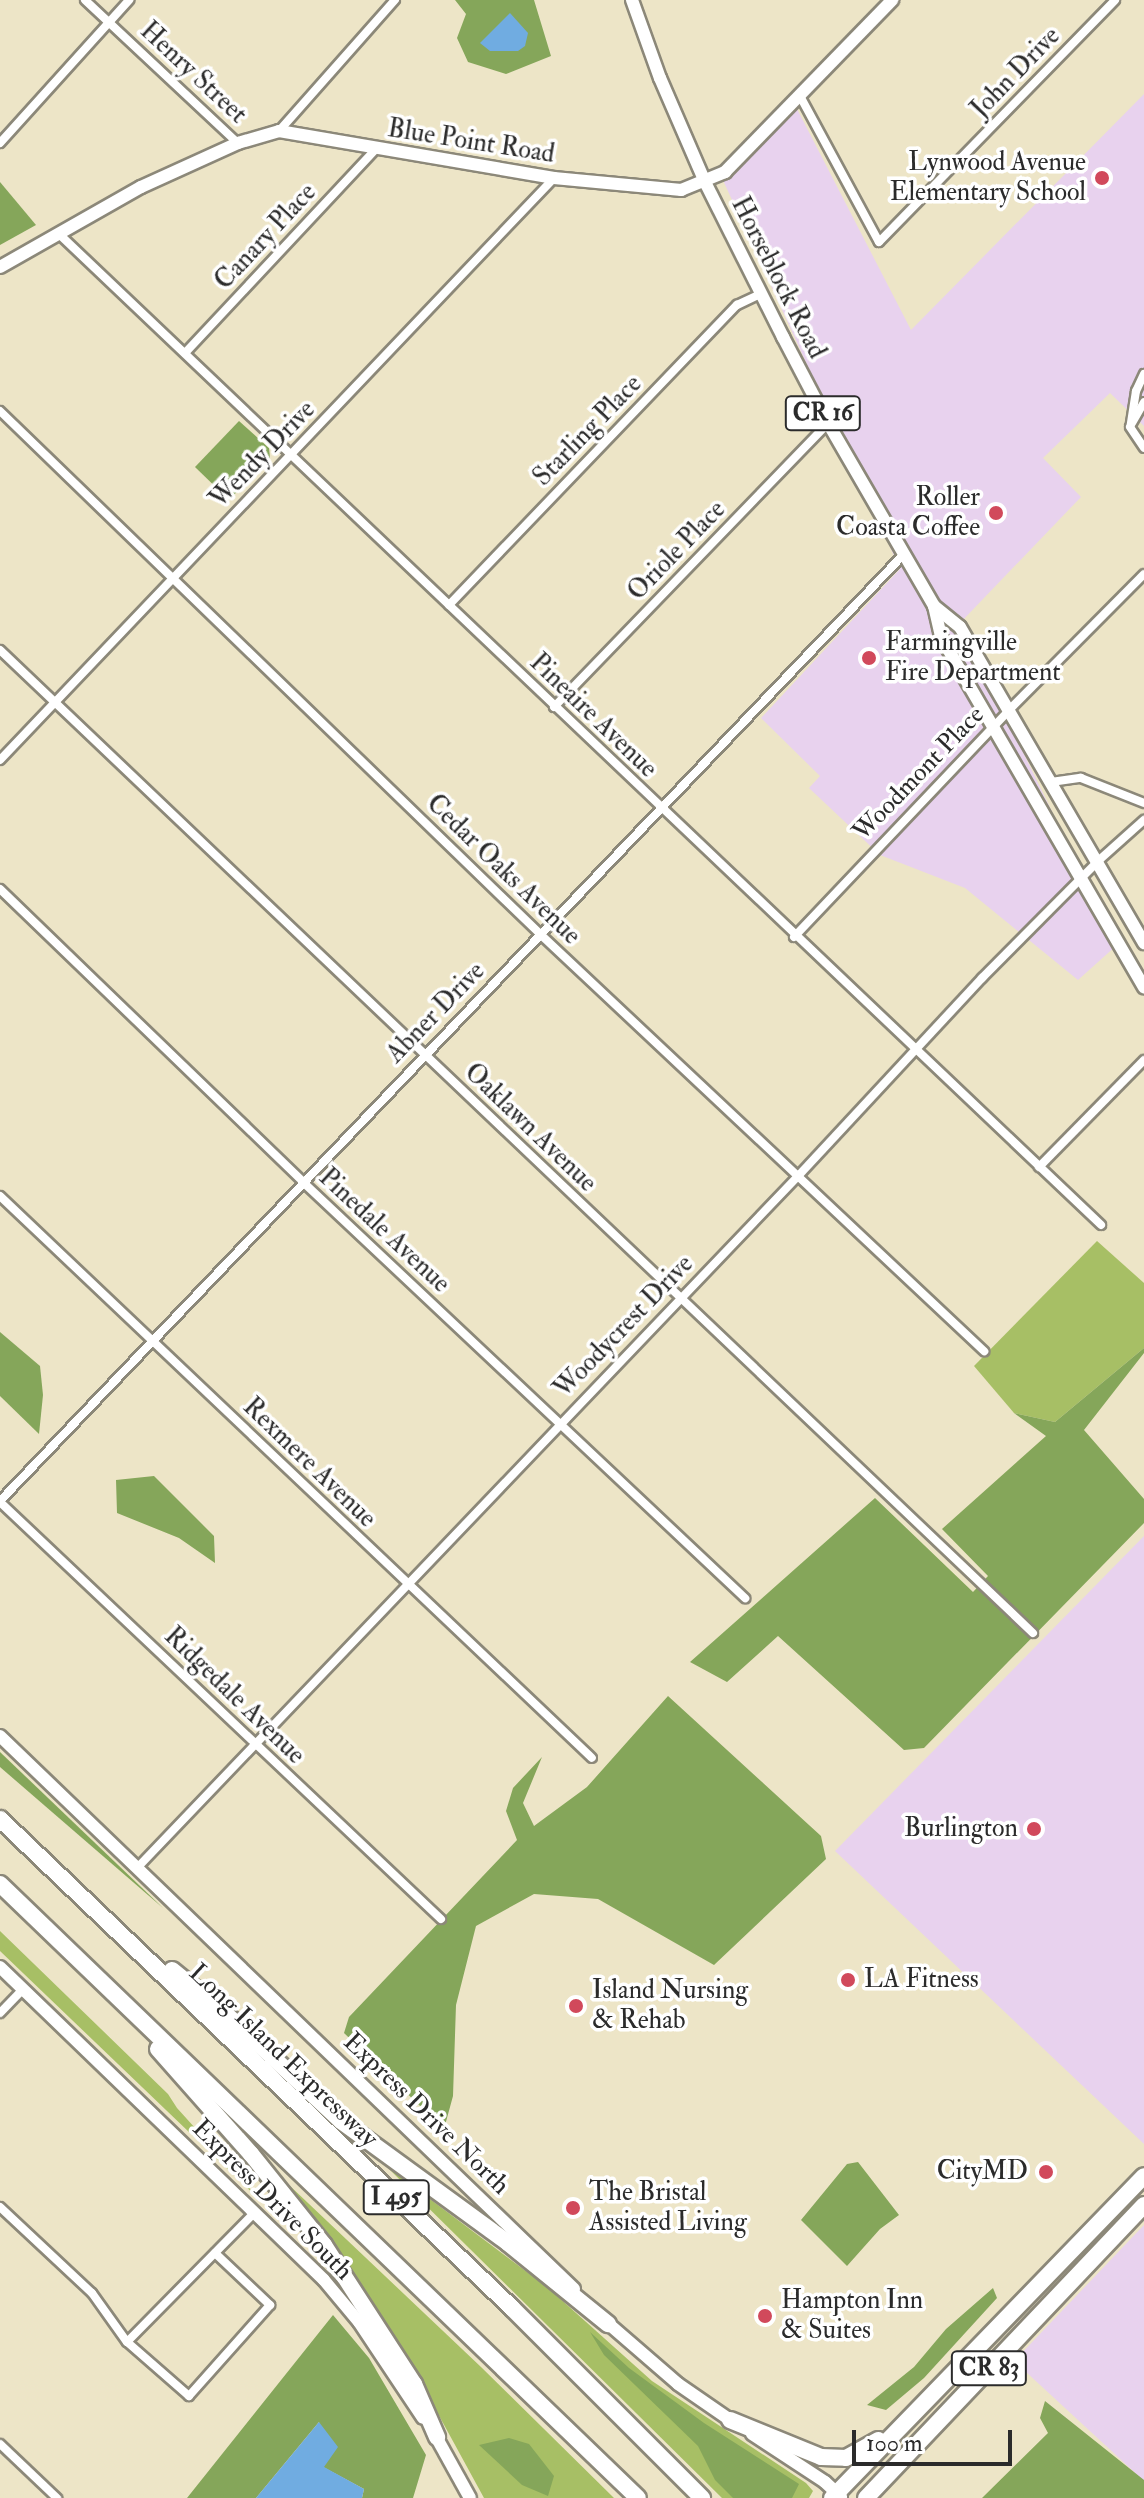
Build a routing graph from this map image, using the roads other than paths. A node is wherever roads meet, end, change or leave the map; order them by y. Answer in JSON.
{"nodes":[{"id":1,"x":85,"y":0,"type":"edge"},
{"id":2,"x":129,"y":0,"type":"edge"},
{"id":3,"x":395,"y":0,"type":"edge"},
{"id":4,"x":632,"y":0,"type":"edge"},
{"id":5,"x":892,"y":0,"type":"edge"},
{"id":6,"x":1115,"y":0,"type":"edge"},
{"id":7,"x":109,"y":22,"type":"junction"},
{"id":8,"x":800,"y":96,"type":"junction"},
{"id":9,"x":279,"y":131,"type":"junction"},
{"id":10,"x":0,"y":143,"type":"edge"},
{"id":11,"x":238,"y":143,"type":"junction"},
{"id":12,"x":376,"y":149,"type":"junction"},
{"id":13,"x":554,"y":178,"type":"junction"},
{"id":14,"x":705,"y":182,"type":"junction"},
{"id":15,"x":59,"y":234,"type":"junction"},
{"id":16,"x":0,"y":267,"type":"edge"},
{"id":17,"x":761,"y":294,"type":"junction"},
{"id":18,"x":185,"y":353,"type":"junction"},
{"id":19,"x":1144,"y":374,"type":"edge"},
{"id":20,"x":1144,"y":402,"type":"edge"},
{"id":21,"x":0,"y":411,"type":"edge"},
{"id":22,"x":828,"y":423,"type":"junction"},
{"id":23,"x":1130,"y":427,"type":"junction"},
{"id":24,"x":1144,"y":448,"type":"edge"},
{"id":25,"x":290,"y":456,"type":"junction"},
{"id":26,"x":903,"y":555,"type":"junction"},
{"id":27,"x":1144,"y":574,"type":"edge"},
{"id":28,"x":171,"y":578,"type":"junction"},
{"id":29,"x":449,"y":605,"type":"junction"},
{"id":30,"x":934,"y":606,"type":"junction"},
{"id":31,"x":0,"y":650,"type":"edge"},
{"id":32,"x":55,"y":703,"type":"junction"},
{"id":33,"x":554,"y":707,"type":"junction"},
{"id":34,"x":1010,"y":709,"type":"junction"},
{"id":35,"x":994,"y":725,"type":"junction"},
{"id":36,"x":0,"y":760,"type":"edge"},
{"id":37,"x":1051,"y":782,"type":"junction"},
{"id":38,"x":1144,"y":803,"type":"edge"},
{"id":39,"x":660,"y":808,"type":"junction"},
{"id":40,"x":1144,"y":820,"type":"edge"},
{"id":41,"x":1098,"y":861,"type":"junction"},
{"id":42,"x":1081,"y":878,"type":"junction"},
{"id":43,"x":0,"y":889,"type":"edge"},
{"id":44,"x":539,"y":933,"type":"junction"},
{"id":45,"x":794,"y":937,"type":"junction"},
{"id":46,"x":1144,"y":943,"type":"edge"},
{"id":47,"x":1144,"y":987,"type":"edge"},
{"id":48,"x":914,"y":1050,"type":"junction"},
{"id":49,"x":424,"y":1054,"type":"junction"},
{"id":50,"x":1144,"y":1060,"type":"edge"},
{"id":51,"x":1039,"y":1167,"type":"junction"},
{"id":52,"x":799,"y":1175,"type":"junction"},
{"id":53,"x":304,"y":1183,"type":"junction"},
{"id":54,"x":0,"y":1196,"type":"edge"},
{"id":55,"x":1101,"y":1225,"type":"dead end"},
{"id":56,"x":679,"y":1297,"type":"junction"},
{"id":57,"x":151,"y":1340,"type":"junction"},
{"id":58,"x":984,"y":1351,"type":"dead end"},
{"id":59,"x":560,"y":1423,"type":"junction"},
{"id":60,"x":0,"y":1501,"type":"edge"},
{"id":61,"x":406,"y":1583,"type":"junction"},
{"id":62,"x":745,"y":1598,"type":"dead end"},
{"id":63,"x":1033,"y":1633,"type":"dead end"},
{"id":64,"x":0,"y":1736,"type":"edge"},
{"id":65,"x":254,"y":1744,"type":"junction"},
{"id":66,"x":592,"y":1758,"type":"dead end"},
{"id":67,"x":0,"y":1819,"type":"edge"},
{"id":68,"x":138,"y":1867,"type":"junction"},
{"id":69,"x":0,"y":1884,"type":"edge"},
{"id":70,"x":85,"y":1900,"type":"junction"},
{"id":71,"x":441,"y":1919,"type":"dead end"},
{"id":72,"x":83,"y":1963,"type":"junction"},
{"id":73,"x":0,"y":1967,"type":"edge"},
{"id":74,"x":23,"y":1989,"type":"junction"},
{"id":75,"x":0,"y":2013,"type":"edge"},
{"id":76,"x":1144,"y":2176,"type":"edge"},
{"id":77,"x":1144,"y":2205,"type":"edge"},
{"id":78,"x":0,"y":2207,"type":"edge"},
{"id":79,"x":255,"y":2212,"type":"junction"},
{"id":80,"x":215,"y":2253,"type":"junction"},
{"id":81,"x":608,"y":2324,"type":"junction"},
{"id":82,"x":127,"y":2342,"type":"junction"},
{"id":83,"x":954,"y":2373,"type":"junction"},
{"id":84,"x":730,"y":2420,"type":"junction"},
{"id":85,"x":437,"y":2437,"type":"junction"},
{"id":86,"x":0,"y":2444,"type":"edge"},
{"id":87,"x":837,"y":2496,"type":"edge"},
{"id":88,"x":57,"y":2498,"type":"edge"},
{"id":89,"x":470,"y":2498,"type":"edge"},
{"id":90,"x":638,"y":2498,"type":"edge"},
{"id":91,"x":702,"y":2498,"type":"edge"},
{"id":92,"x":866,"y":2498,"type":"edge"}],
"edges":[{"from":1,"to":7,"type":"street","name":"Henry Street"},
{"from":2,"to":7,"type":"street"},
{"from":3,"to":9,"type":"street"},
{"from":4,"to":14,"type":"main road","name":"Horseblock Road","number":"CR 16"},
{"from":5,"to":8,"type":"main road","name":"Blue Point Road"},
{"from":6,"to":8,"type":"street","name":"John Drive"},
{"from":7,"to":10,"type":"street"},
{"from":7,"to":11,"type":"street","name":"Henry Street"},
{"from":8,"to":14,"type":"main road","name":"Blue Point Road"},
{"from":9,"to":11,"type":"main road","name":"Blue Point Road"},
{"from":9,"to":12,"type":"main road","name":"Blue Point Road"},
{"from":11,"to":15,"type":"main road","name":"Blue Point Road"},
{"from":12,"to":13,"type":"main road","name":"Blue Point Road"},
{"from":12,"to":18,"type":"street","name":"Canary Place"},
{"from":13,"to":14,"type":"main road","name":"Blue Point Road"},
{"from":13,"to":25,"type":"street","name":"Wendy Drive"},
{"from":14,"to":17,"type":"main road","name":"Horseblock Road","number":"CR 16"},
{"from":15,"to":16,"type":"main road","name":"Blue Point Road"},
{"from":15,"to":18,"type":"street","name":"Pineaire Avenue"},
{"from":17,"to":22,"type":"main road","name":"Horseblock Road","number":"CR 16"},
{"from":17,"to":29,"type":"street","name":"Starling Place"},
{"from":18,"to":25,"type":"street","name":"Pineaire Avenue"},
{"from":19,"to":23,"type":"street"},
{"from":20,"to":23,"type":"street"},
{"from":21,"to":28,"type":"street","name":"Cedar Oaks Avenue"},
{"from":22,"to":26,"type":"main road","name":"Horseblock Road","number":"CR 16"},
{"from":22,"to":33,"type":"street","name":"Oriole Place"},
{"from":23,"to":24,"type":"street"},
{"from":25,"to":28,"type":"street","name":"Wendy Drive"},
{"from":25,"to":29,"type":"street","name":"Pineaire Avenue"},
{"from":26,"to":30,"type":"main road","name":"Horseblock Road","number":"CR 16"},
{"from":26,"to":39,"type":"street","name":"Abner Drive"},
{"from":27,"to":34,"type":"street","name":"Woodmont Place"},
{"from":28,"to":32,"type":"street","name":"Wendy Drive"},
{"from":28,"to":44,"type":"street","name":"Cedar Oaks Avenue"},
{"from":29,"to":33,"type":"street","name":"Pineaire Avenue"},
{"from":30,"to":34,"type":"main road","name":"Horseblock Road","number":"CR 16"},
{"from":30,"to":35,"type":"main road","name":"Horseblock Road","number":"CR 16"},
{"from":31,"to":32,"type":"street","name":"Oaklawn Avenue"},
{"from":32,"to":36,"type":"street","name":"Wendy Drive"},
{"from":32,"to":49,"type":"street","name":"Oaklawn Avenue"},
{"from":33,"to":39,"type":"street","name":"Pineaire Avenue"},
{"from":34,"to":35,"type":"street","name":"Woodmont Place"},
{"from":34,"to":37,"type":"main road","name":"Horseblock Road","number":"CR 16"},
{"from":35,"to":42,"type":"main road","name":"Horseblock Road","number":"CR 16"},
{"from":35,"to":45,"type":"street","name":"Woodmont Place"},
{"from":37,"to":38,"type":"street"},
{"from":37,"to":41,"type":"main road","name":"Horseblock Road","number":"CR 16"},
{"from":39,"to":44,"type":"street","name":"Abner Drive"},
{"from":39,"to":45,"type":"street","name":"Pineaire Avenue"},
{"from":40,"to":41,"type":"street","name":"Woodycrest Drive"},
{"from":41,"to":42,"type":"street","name":"Woodycrest Drive"},
{"from":41,"to":46,"type":"main road","name":"Horseblock Road","number":"CR 16"},
{"from":42,"to":47,"type":"main road","name":"Horseblock Road","number":"CR 16"},
{"from":42,"to":48,"type":"street","name":"Woodycrest Drive"},
{"from":43,"to":53,"type":"street","name":"Pinedale Avenue"},
{"from":44,"to":49,"type":"street","name":"Abner Drive"},
{"from":44,"to":52,"type":"street","name":"Cedar Oaks Avenue"},
{"from":45,"to":48,"type":"street","name":"Pineaire Avenue"},
{"from":48,"to":51,"type":"street","name":"Pineaire Avenue"},
{"from":48,"to":52,"type":"street","name":"Woodycrest Drive"},
{"from":49,"to":53,"type":"street","name":"Abner Drive"},
{"from":49,"to":56,"type":"street","name":"Oaklawn Avenue"},
{"from":50,"to":51,"type":"street"},
{"from":51,"to":55,"type":"street","name":"Pineaire Avenue"},
{"from":52,"to":56,"type":"street","name":"Woodycrest Drive"},
{"from":52,"to":58,"type":"street","name":"Cedar Oaks Avenue"},
{"from":53,"to":57,"type":"street","name":"Abner Drive"},
{"from":53,"to":59,"type":"street","name":"Pinedale Avenue"},
{"from":54,"to":57,"type":"street","name":"Rexmere Avenue"},
{"from":56,"to":59,"type":"street","name":"Woodycrest Drive"},
{"from":56,"to":63,"type":"street","name":"Oaklawn Avenue"},
{"from":57,"to":60,"type":"street","name":"Abner Drive"},
{"from":57,"to":61,"type":"street","name":"Rexmere Avenue"},
{"from":59,"to":61,"type":"street","name":"Woodycrest Drive"},
{"from":59,"to":62,"type":"street","name":"Pinedale Avenue"},
{"from":60,"to":65,"type":"street","name":"Ridgedale Avenue"},
{"from":61,"to":65,"type":"street","name":"Woodycrest Drive"},
{"from":61,"to":66,"type":"street","name":"Rexmere Avenue"},
{"from":64,"to":68,"type":"main road","name":"Express Drive North"},
{"from":65,"to":68,"type":"street","name":"Woodycrest Drive"},
{"from":65,"to":71,"type":"street","name":"Ridgedale Avenue"},
{"from":67,"to":70,"type":"highway","name":"Long Island Expressway","number":"I 495"},
{"from":68,"to":81,"type":"main road","name":"Express Drive North"},
{"from":69,"to":72,"type":"highway","number":"I 495"},
{"from":70,"to":81,"type":"highway"},
{"from":70,"to":91,"type":"highway","name":"Long Island Expressway","number":"I 495"},
{"from":72,"to":85,"type":"highway"},
{"from":72,"to":90,"type":"highway","number":"I 495"},
{"from":73,"to":74,"type":"main road","name":"Express Drive South"},
{"from":74,"to":75,"type":"street"},
{"from":74,"to":79,"type":"main road","name":"Express Drive South"},
{"from":76,"to":83,"type":"highway","number":"CR 83"},
{"from":77,"to":92,"type":"highway","number":"CR 83"},
{"from":78,"to":82,"type":"street"},
{"from":79,"to":80,"type":"street"},
{"from":79,"to":85,"type":"main road","name":"Express Drive South"},
{"from":80,"to":82,"type":"street"},
{"from":80,"to":82,"type":"street"},
{"from":81,"to":84,"type":"main road","name":"Express Drive North"},
{"from":83,"to":84,"type":"highway"},
{"from":83,"to":87,"type":"highway","number":"CR 83"},
{"from":84,"to":87,"type":"main road","name":"Express Drive North"},
{"from":85,"to":89,"type":"main road","name":"Express Drive South"},
{"from":86,"to":88,"type":"street"}]}
